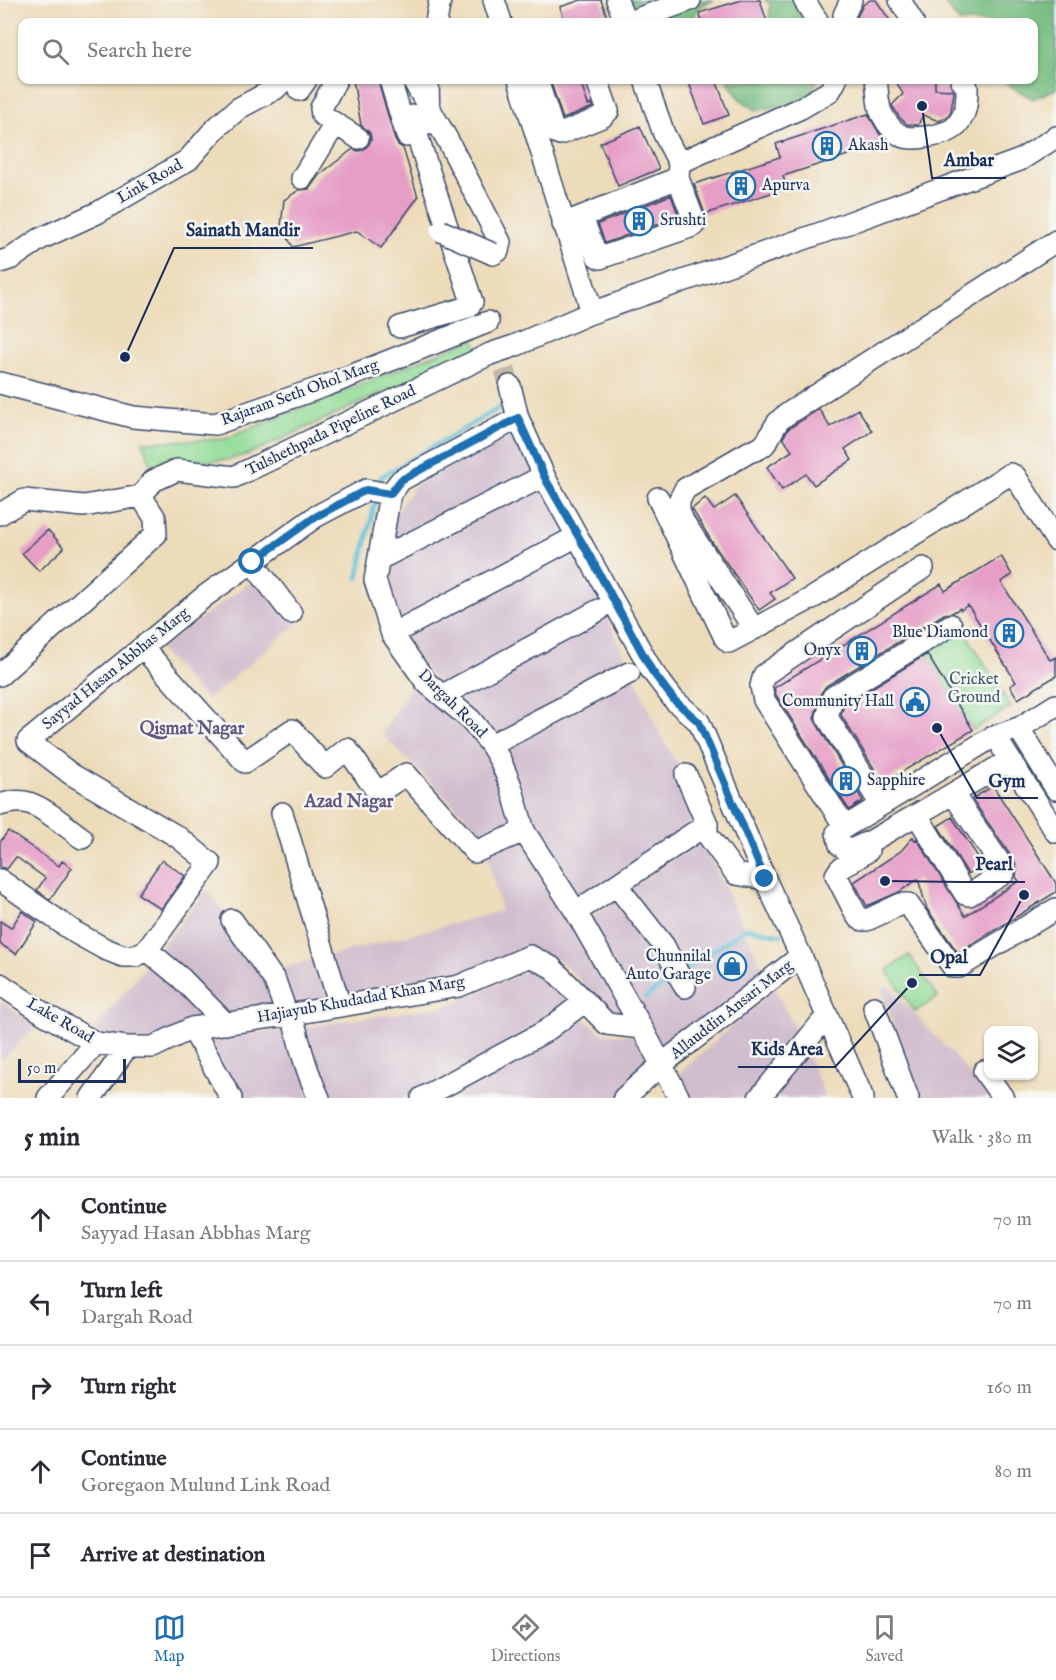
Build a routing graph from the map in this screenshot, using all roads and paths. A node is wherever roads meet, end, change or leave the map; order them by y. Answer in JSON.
{"nodes":[{"id":1,"x":440,"y":0,"type":"edge"},
{"id":2,"x":495,"y":0,"type":"edge"},
{"id":3,"x":617,"y":0,"type":"edge"},
{"id":4,"x":690,"y":0,"type":"edge"},
{"id":5,"x":804,"y":0,"type":"edge"},
{"id":6,"x":851,"y":0,"type":"edge"},
{"id":7,"x":900,"y":0,"type":"edge"},
{"id":8,"x":437,"y":18,"type":"edge"},
{"id":9,"x":500,"y":18,"type":"edge"},
{"id":10,"x":625,"y":18,"type":"edge"},
{"id":11,"x":638,"y":18,"type":"edge"},
{"id":12,"x":815,"y":18,"type":"edge"},
{"id":13,"x":843,"y":18,"type":"edge"},
{"id":14,"x":911,"y":18,"type":"edge"},
{"id":15,"x":293,"y":84,"type":"edge"},
{"id":16,"x":334,"y":84,"type":"edge"},
{"id":17,"x":391,"y":84,"type":"edge"},
{"id":18,"x":415,"y":84,"type":"edge"},
{"id":19,"x":428,"y":84,"type":"edge"},
{"id":20,"x":520,"y":84,"type":"edge"},
{"id":21,"x":538,"y":84,"type":"edge"},
{"id":22,"x":598,"y":84,"type":"edge"},
{"id":23,"x":646,"y":84,"type":"edge"},
{"id":24,"x":834,"y":84,"type":"edge"},
{"id":25,"x":877,"y":84,"type":"edge"},
{"id":26,"x":964,"y":84,"type":"edge"},
{"id":27,"x":429,"y":110,"type":"junction"},
{"id":28,"x":335,"y":124,"type":"junction"},
{"id":29,"x":358,"y":138,"type":"dead end"},
{"id":30,"x":1056,"y":138,"type":"edge"},
{"id":31,"x":679,"y":170,"type":"junction"},
{"id":32,"x":302,"y":178,"type":"dead end"},
{"id":33,"x":563,"y":224,"type":"junction"},
{"id":34,"x":585,"y":225,"type":"dead end"},
{"id":35,"x":1056,"y":241,"type":"edge"},
{"id":36,"x":0,"y":262,"type":"edge"},
{"id":37,"x":457,"y":310,"type":"junction"},
{"id":38,"x":588,"y":314,"type":"junction"},
{"id":39,"x":400,"y":327,"type":"dead end"},
{"id":40,"x":465,"y":332,"type":"junction"},
{"id":41,"x":497,"y":340,"type":"junction"},
{"id":42,"x":0,"y":383,"type":"edge"},
{"id":43,"x":510,"y":386,"type":"tunnel mouth"},
{"id":44,"x":518,"y":418,"type":"junction"},
{"id":45,"x":536,"y":480,"type":"dead end"},
{"id":46,"x":380,"y":492,"type":"junction"},
{"id":47,"x":141,"y":496,"type":"junction"},
{"id":48,"x":658,"y":498,"type":"dead end"},
{"id":49,"x":0,"y":514,"type":"edge"},
{"id":50,"x":1056,"y":540,"type":"edge"},
{"id":51,"x":566,"y":542,"type":"dead end"},
{"id":52,"x":380,"y":559,"type":"junction"},
{"id":53,"x":252,"y":562,"type":"junction"},
{"id":54,"x":923,"y":568,"type":"dead end"},
{"id":55,"x":803,"y":585,"type":"dead end"},
{"id":56,"x":599,"y":610,"type":"dead end"},
{"id":57,"x":789,"y":610,"type":"junction"},
{"id":58,"x":291,"y":613,"type":"dead end"},
{"id":59,"x":951,"y":625,"type":"dead end"},
{"id":60,"x":753,"y":629,"type":"junction"},
{"id":61,"x":392,"y":634,"type":"junction"},
{"id":62,"x":143,"y":648,"type":"junction"},
{"id":63,"x":629,"y":673,"type":"dead end"},
{"id":64,"x":0,"y":675,"type":"edge"},
{"id":65,"x":443,"y":695,"type":"junction"},
{"id":66,"x":1056,"y":705,"type":"edge"},
{"id":67,"x":1021,"y":726,"type":"junction"},
{"id":68,"x":992,"y":738,"type":"junction"},
{"id":69,"x":491,"y":745,"type":"junction"},
{"id":70,"x":1010,"y":760,"type":"junction"},
{"id":71,"x":686,"y":775,"type":"dead end"},
{"id":72,"x":1056,"y":789,"type":"edge"},
{"id":73,"x":953,"y":794,"type":"junction"},
{"id":74,"x":0,"y":805,"type":"edge"},
{"id":75,"x":881,"y":805,"type":"junction"},
{"id":76,"x":282,"y":813,"type":"dead end"},
{"id":77,"x":917,"y":815,"type":"junction"},
{"id":78,"x":707,"y":824,"type":"junction"},
{"id":79,"x":844,"y":827,"type":"junction"},
{"id":80,"x":524,"y":831,"type":"junction"},
{"id":81,"x":1056,"y":832,"type":"edge"},
{"id":82,"x":82,"y":837,"type":"dead end"},
{"id":83,"x":873,"y":840,"type":"junction"},
{"id":84,"x":765,"y":879,"type":"junction"},
{"id":85,"x":0,"y":880,"type":"edge"},
{"id":86,"x":617,"y":886,"type":"junction"},
{"id":87,"x":1056,"y":909,"type":"edge"},
{"id":88,"x":576,"y":912,"type":"junction"},
{"id":89,"x":232,"y":920,"type":"dead end"},
{"id":90,"x":147,"y":950,"type":"junction"},
{"id":91,"x":801,"y":956,"type":"junction"},
{"id":92,"x":0,"y":984,"type":"edge"},
{"id":93,"x":685,"y":987,"type":"dead end"},
{"id":94,"x":584,"y":1002,"type":"junction"},
{"id":95,"x":340,"y":1006,"type":"junction"},
{"id":96,"x":874,"y":1007,"type":"dead end"},
{"id":97,"x":290,"y":1015,"type":"junction"},
{"id":98,"x":827,"y":1016,"type":"junction"},
{"id":99,"x":226,"y":1024,"type":"junction"},
{"id":100,"x":192,"y":1028,"type":"junction"},
{"id":101,"x":642,"y":1028,"type":"junction"},
{"id":102,"x":96,"y":1043,"type":"junction"},
{"id":103,"x":127,"y":1047,"type":"junction"},
{"id":104,"x":662,"y":1065,"type":"junction"},
{"id":105,"x":990,"y":1080,"type":"edge"},
{"id":106,"x":48,"y":1098,"type":"edge"},
{"id":107,"x":91,"y":1098,"type":"edge"},
{"id":108,"x":231,"y":1098,"type":"edge"},
{"id":109,"x":319,"y":1098,"type":"edge"},
{"id":110,"x":422,"y":1098,"type":"edge"},
{"id":111,"x":624,"y":1098,"type":"edge"},
{"id":112,"x":679,"y":1098,"type":"edge"},
{"id":113,"x":759,"y":1098,"type":"edge"},
{"id":114,"x":863,"y":1098,"type":"edge"},
{"id":115,"x":908,"y":1098,"type":"edge"},
{"id":116,"x":1003,"y":1098,"type":"edge"}],
"edges":[{"from":1,"to":8,"type":"street"},
{"from":2,"to":9,"type":"street"},
{"from":3,"to":10,"type":"street"},
{"from":4,"to":11,"type":"street"},
{"from":5,"to":12,"type":"street"},
{"from":6,"to":13,"type":"street"},
{"from":7,"to":14,"type":"street"},
{"from":15,"to":36,"type":"street","name":"Link Road"},
{"from":16,"to":28,"type":"street"},
{"from":17,"to":27,"type":"street","bridge":true},
{"from":18,"to":27,"type":"street"},
{"from":19,"to":27,"type":"street"},
{"from":20,"to":33,"type":"street"},
{"from":21,"to":22,"type":"street"},
{"from":23,"to":31,"type":"street"},
{"from":24,"to":31,"type":"street"},
{"from":25,"to":26,"type":"street"},
{"from":27,"to":37,"type":"street"},
{"from":27,"to":41,"type":"street"},
{"from":28,"to":29,"type":"street"},
{"from":28,"to":32,"type":"street"},
{"from":30,"to":38,"type":"street","name":"Tulshethpada Pipeline Road"},
{"from":31,"to":33,"type":"street"},
{"from":31,"to":34,"type":"street"},
{"from":33,"to":38,"type":"street"},
{"from":35,"to":60,"type":"street"},
{"from":37,"to":39,"type":"street"},
{"from":37,"to":40,"type":"street"},
{"from":38,"to":41,"type":"street","name":"Tulshethpada Pipeline Road"},
{"from":40,"to":41,"type":"street","name":"Rajaram Seth Ohol Marg"},
{"from":40,"to":42,"type":"street","name":"Rajaram Seth Ohol Marg"},
{"from":41,"to":47,"type":"street","name":"Tulshethpada Pipeline Road"},
{"from":43,"to":44,"type":"street"},
{"from":44,"to":46,"type":"street"},
{"from":44,"to":84,"type":"street"},
{"from":45,"to":52,"type":"street"},
{"from":46,"to":52,"type":"street","name":"Dargah Road"},
{"from":46,"to":53,"type":"street","name":"Sayyad Hasan Abbhas Marg"},
{"from":47,"to":49,"type":"street"},
{"from":47,"to":64,"type":"street"},
{"from":48,"to":60,"type":"street"},
{"from":50,"to":57,"type":"street"},
{"from":51,"to":61,"type":"street"},
{"from":52,"to":61,"type":"street","name":"Dargah Road"},
{"from":53,"to":58,"type":"street"},
{"from":53,"to":62,"type":"street","name":"Sayyad Hasan Abbhas Marg"},
{"from":54,"to":79,"type":"street"},
{"from":55,"to":57,"type":"street"},
{"from":56,"to":65,"type":"street"},
{"from":57,"to":60,"type":"street"},
{"from":59,"to":75,"type":"street"},
{"from":61,"to":65,"type":"street","name":"Dargah Road"},
{"from":62,"to":80,"type":"street"},
{"from":62,"to":90,"type":"street","name":"Sayyad Hasan Abbhas Marg"},
{"from":63,"to":69,"type":"street"},
{"from":65,"to":69,"type":"street","name":"Dargah Road"},
{"from":66,"to":67,"type":"street"},
{"from":67,"to":68,"type":"street"},
{"from":67,"to":72,"type":"street"},
{"from":68,"to":70,"type":"street"},
{"from":68,"to":75,"type":"street"},
{"from":69,"to":80,"type":"street","name":"Dargah Road"},
{"from":70,"to":73,"type":"street"},
{"from":70,"to":81,"type":"street"},
{"from":71,"to":78,"type":"street"},
{"from":73,"to":77,"type":"street"},
{"from":73,"to":77,"type":"street"},
{"from":74,"to":82,"type":"street"},
{"from":75,"to":79,"type":"street"},
{"from":76,"to":95,"type":"street"},
{"from":77,"to":83,"type":"street"},
{"from":78,"to":84,"type":"street"},
{"from":78,"to":86,"type":"street"},
{"from":79,"to":83,"type":"street"},
{"from":80,"to":88,"type":"street","name":"Dargah Road"},
{"from":83,"to":87,"type":"street"},
{"from":84,"to":91,"type":"street"},
{"from":85,"to":90,"type":"street"},
{"from":86,"to":88,"type":"street"},
{"from":86,"to":93,"type":"street"},
{"from":88,"to":101,"type":"street","name":"Dargah Road"},
{"from":89,"to":97,"type":"street"},
{"from":90,"to":99,"type":"street"},
{"from":91,"to":98,"type":"street"},
{"from":91,"to":104,"type":"street","name":"Allauddin Ansari Marg"},
{"from":92,"to":102,"type":"street","name":"Lake Road"},
{"from":94,"to":95,"type":"street","name":"Hajiayub Khudadad Khan Marg"},
{"from":94,"to":101,"type":"street","name":"Hajiayub Khudadad Khan Marg"},
{"from":94,"to":110,"type":"street"},
{"from":95,"to":97,"type":"street","name":"Hajiayub Khudadad Khan Marg"},
{"from":96,"to":115,"type":"street"},
{"from":97,"to":99,"type":"street","name":"Hajiayub Khudadad Khan Marg"},
{"from":97,"to":109,"type":"street"},
{"from":98,"to":113,"type":"street"},
{"from":98,"to":114,"type":"street"},
{"from":99,"to":100,"type":"street","name":"Hajiayub Khudadad Khan Marg"},
{"from":100,"to":103,"type":"street","name":"Lake Road"},
{"from":100,"to":108,"type":"street"},
{"from":101,"to":104,"type":"street","name":"Dargah Road"},
{"from":102,"to":103,"type":"street","name":"Lake Road"},
{"from":102,"to":106,"type":"street"},
{"from":103,"to":107,"type":"street"},
{"from":104,"to":111,"type":"street","name":"Allauddin Ansari Marg"},
{"from":104,"to":112,"type":"street","name":"Dargah Road"},
{"from":105,"to":116,"type":"street"}]}
